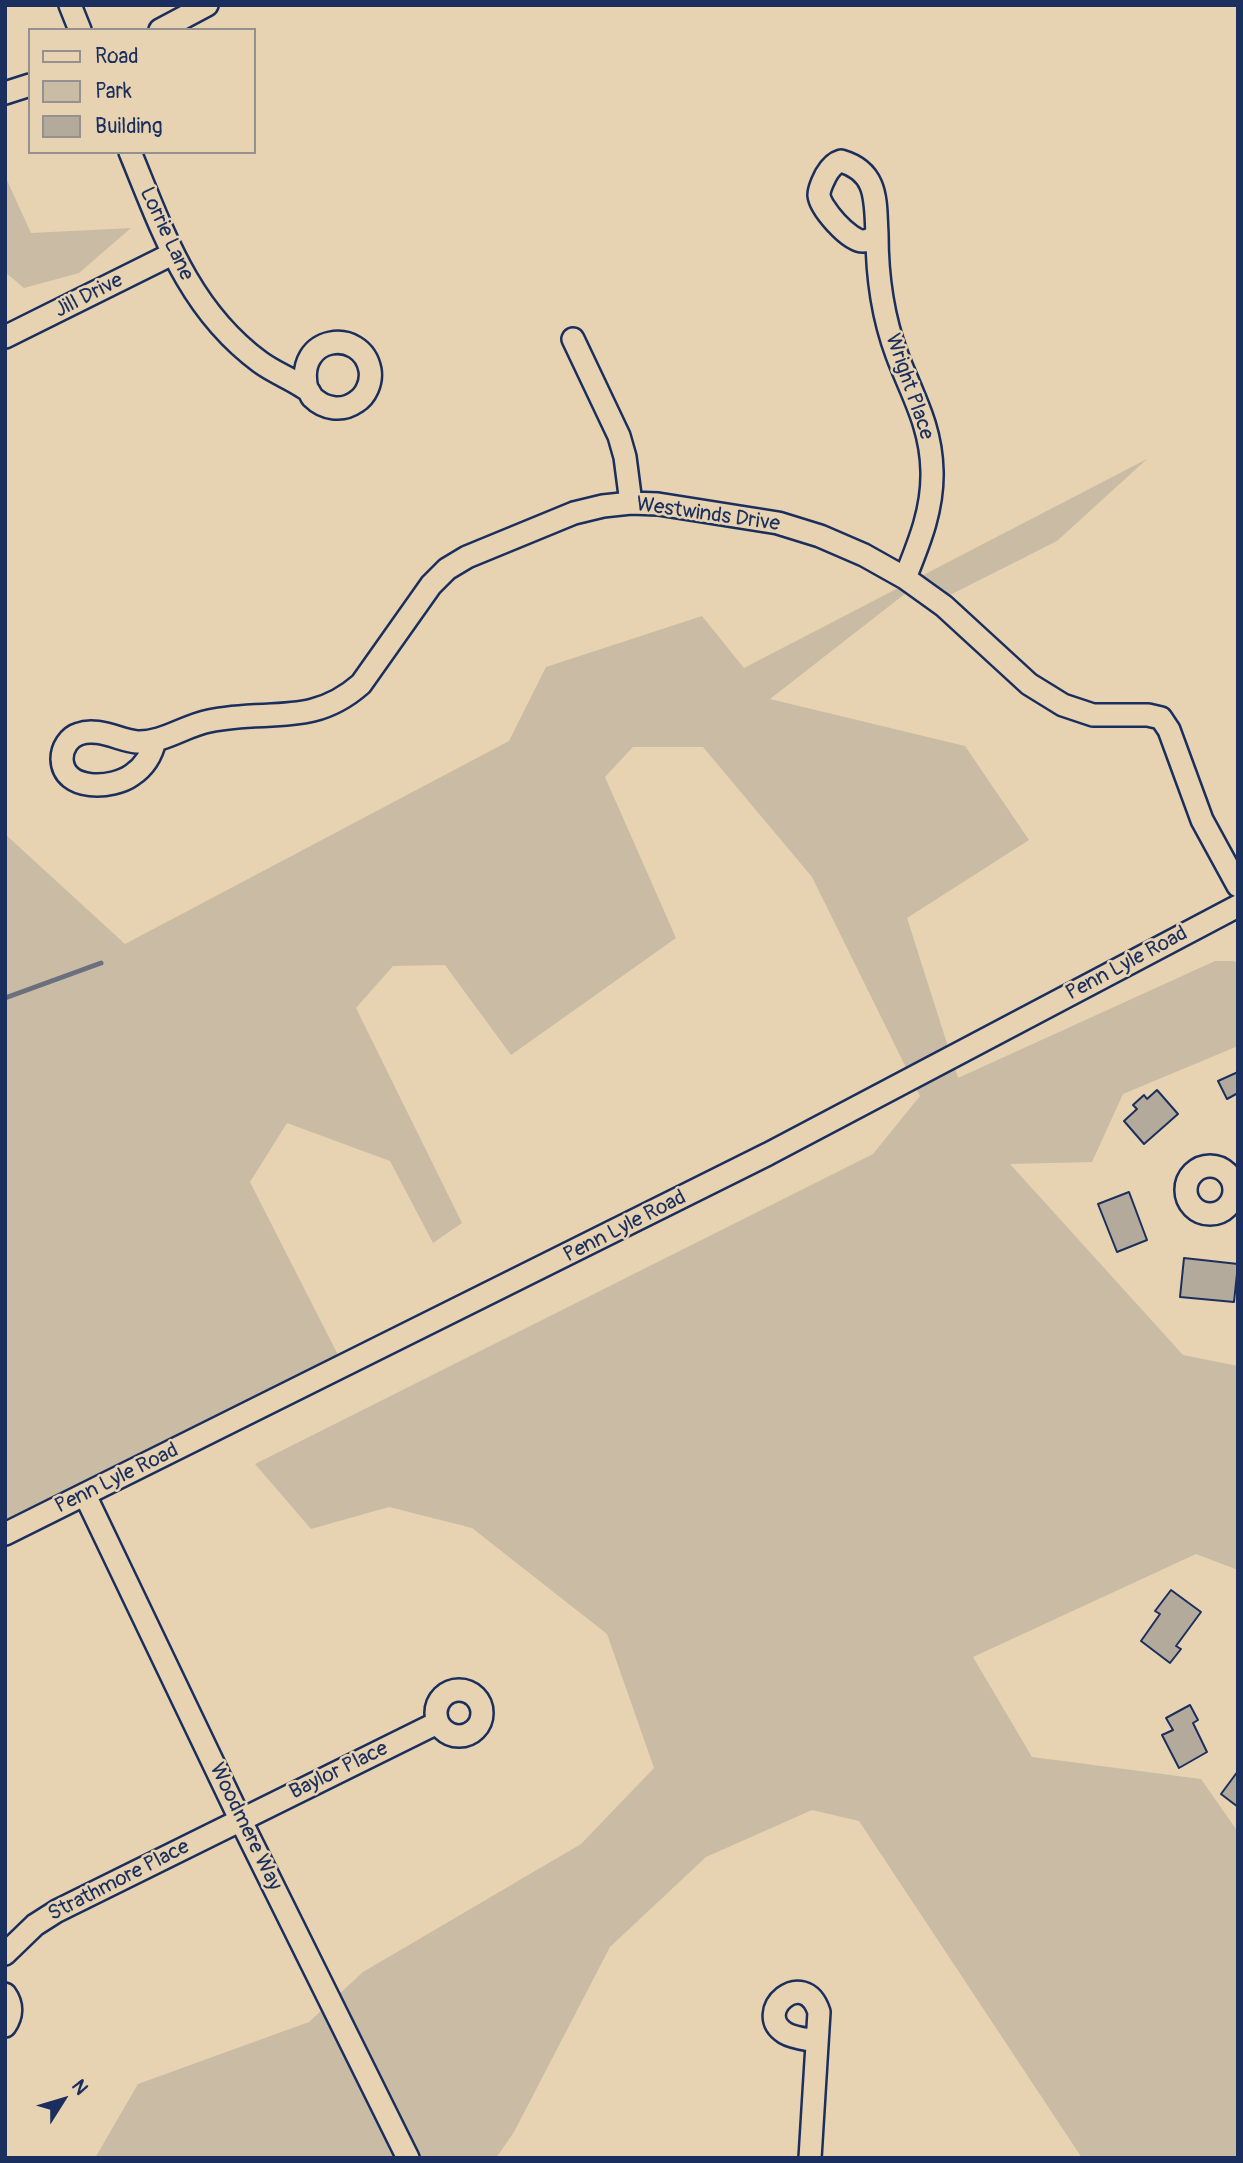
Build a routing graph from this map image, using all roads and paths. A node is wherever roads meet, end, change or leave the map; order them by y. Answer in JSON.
{"nodes":[{"id":1,"x":70,"y":5,"type":"edge"},
{"id":2,"x":207,"y":5,"type":"edge"},
{"id":3,"x":79,"y":28,"type":"edge"},
{"id":4,"x":164,"y":28,"type":"edge"},
{"id":5,"x":28,"y":86,"type":"edge"},
{"id":6,"x":5,"y":93,"type":"edge"},
{"id":7,"x":131,"y":154,"type":"edge"},
{"id":8,"x":877,"y":234,"type":"dead end"},
{"id":9,"x":172,"y":254,"type":"junction"},
{"id":10,"x":5,"y":337,"type":"edge"},
{"id":11,"x":573,"y":339,"type":"dead end"},
{"id":12,"x":307,"y":389,"type":"dead end"},
{"id":13,"x":631,"y":503,"type":"junction"},
{"id":14,"x":905,"y":578,"type":"junction"},
{"id":15,"x":155,"y":740,"type":"junction"},
{"id":16,"x":1238,"y":886,"type":"edge"},
{"id":17,"x":1238,"y":906,"type":"edge"},
{"id":18,"x":85,"y":1495,"type":"junction"},
{"id":19,"x":5,"y":1534,"type":"edge"},
{"id":20,"x":438,"y":1723,"type":"dead end"},
{"id":21,"x":240,"y":1819,"type":"junction"},
{"id":22,"x":5,"y":1954,"type":"edge"},
{"id":23,"x":5,"y":1994,"type":"edge"},
{"id":24,"x":5,"y":2026,"type":"edge"},
{"id":25,"x":816,"y":2041,"type":"dead end"},
{"id":26,"x":408,"y":2158,"type":"edge"},
{"id":27,"x":810,"y":2158,"type":"edge"}],
"edges":[{"from":1,"to":3,"type":"street"},
{"from":2,"to":4,"type":"street"},
{"from":5,"to":6,"type":"street"},
{"from":7,"to":9,"type":"street","name":"Lorrie Lane"},
{"from":8,"to":14,"type":"street","name":"Wright Place"},
{"from":9,"to":10,"type":"street","name":"Jill Drive"},
{"from":9,"to":12,"type":"street","name":"Lorrie Lane"},
{"from":11,"to":13,"type":"street"},
{"from":13,"to":14,"type":"street","name":"Westwinds Drive"},
{"from":13,"to":15,"type":"street","name":"Westwinds Drive"},
{"from":14,"to":16,"type":"street","name":"Westwinds Drive"},
{"from":15,"to":15,"type":"street"},
{"from":17,"to":18,"type":"street","name":"Penn Lyle Road"},
{"from":18,"to":19,"type":"street","name":"Penn Lyle Road"},
{"from":18,"to":21,"type":"street","name":"Woodmere Way"},
{"from":20,"to":21,"type":"street","name":"Baylor Place"},
{"from":21,"to":22,"type":"street","name":"Strathmore Place"},
{"from":21,"to":26,"type":"street","name":"Woodmere Way"},
{"from":23,"to":24,"type":"street"},
{"from":25,"to":27,"type":"street"}]}
